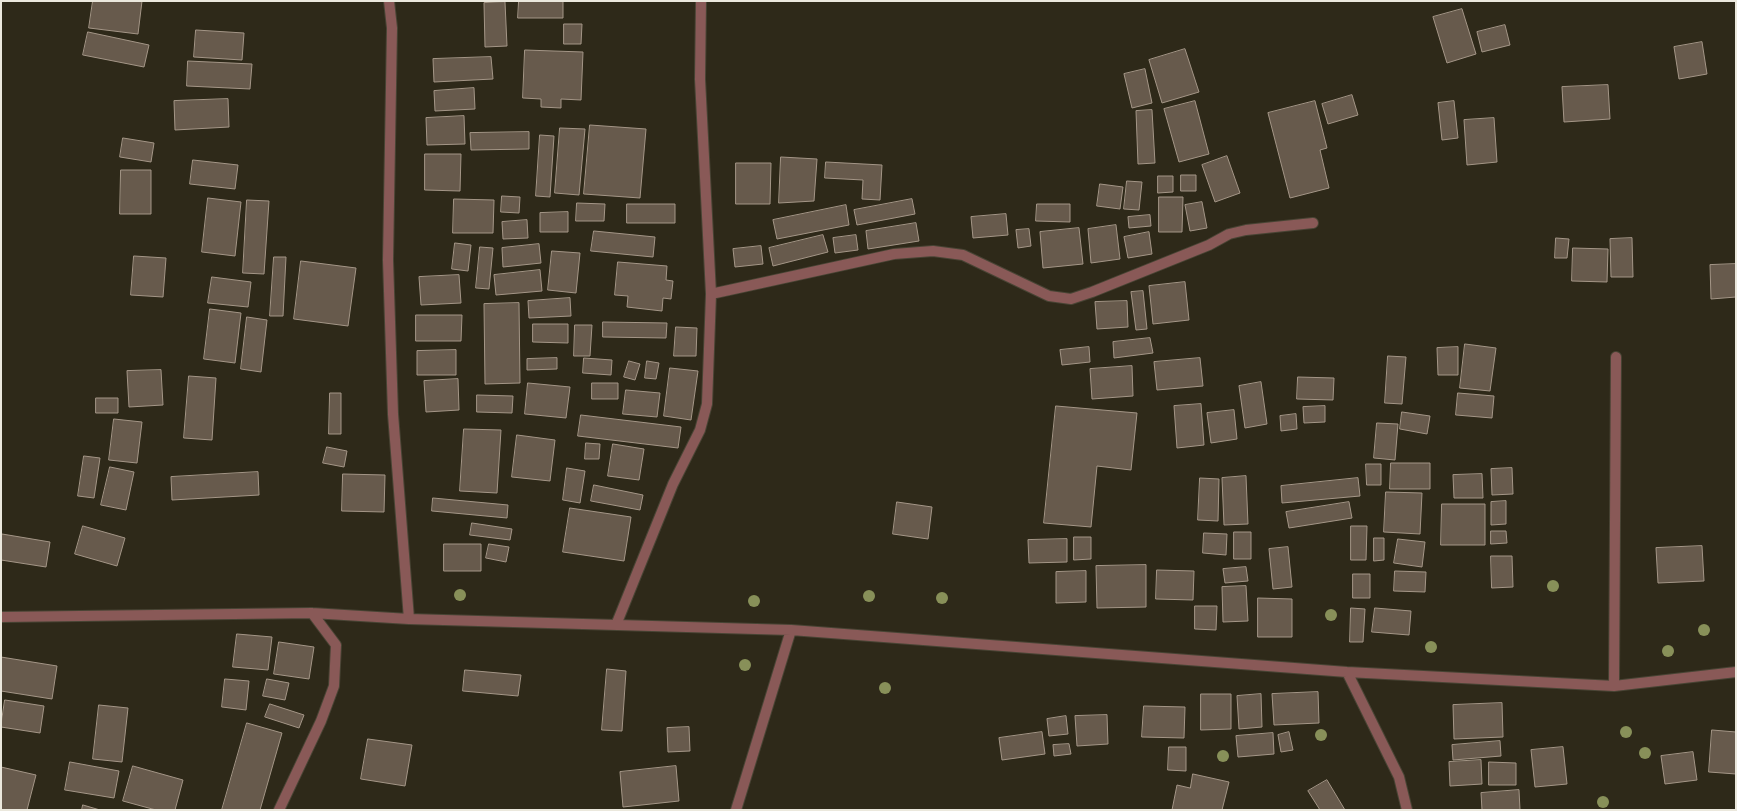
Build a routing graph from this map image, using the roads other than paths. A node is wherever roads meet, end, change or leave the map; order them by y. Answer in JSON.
{"nodes":[{"id":1,"x":389,"y":1,"type":"edge"},
{"id":2,"x":701,"y":1,"type":"edge"},
{"id":3,"x":1313,"y":223,"type":"dead end"},
{"id":4,"x":711,"y":294,"type":"junction"},
{"id":5,"x":1616,"y":357,"type":"dead end"},
{"id":6,"x":312,"y":613,"type":"junction"},
{"id":7,"x":1,"y":617,"type":"edge"},
{"id":8,"x":409,"y":619,"type":"junction"},
{"id":9,"x":616,"y":625,"type":"junction"},
{"id":10,"x":791,"y":630,"type":"junction"},
{"id":11,"x":1347,"y":672,"type":"junction"},
{"id":12,"x":1736,"y":672,"type":"edge"},
{"id":13,"x":1614,"y":686,"type":"junction"},
{"id":14,"x":279,"y":810,"type":"edge"},
{"id":15,"x":736,"y":810,"type":"edge"},
{"id":16,"x":1407,"y":810,"type":"edge"}],
"edges":[{"from":1,"to":8,"type":"street"},
{"from":2,"to":4,"type":"street"},
{"from":3,"to":4,"type":"street"},
{"from":4,"to":9,"type":"street"},
{"from":5,"to":13,"type":"street"},
{"from":6,"to":7,"type":"street"},
{"from":6,"to":8,"type":"street"},
{"from":6,"to":14,"type":"street"},
{"from":8,"to":9,"type":"street"},
{"from":9,"to":10,"type":"street"},
{"from":10,"to":11,"type":"street"},
{"from":10,"to":15,"type":"street"},
{"from":11,"to":13,"type":"street"},
{"from":11,"to":16,"type":"street"},
{"from":12,"to":13,"type":"street"}]}
